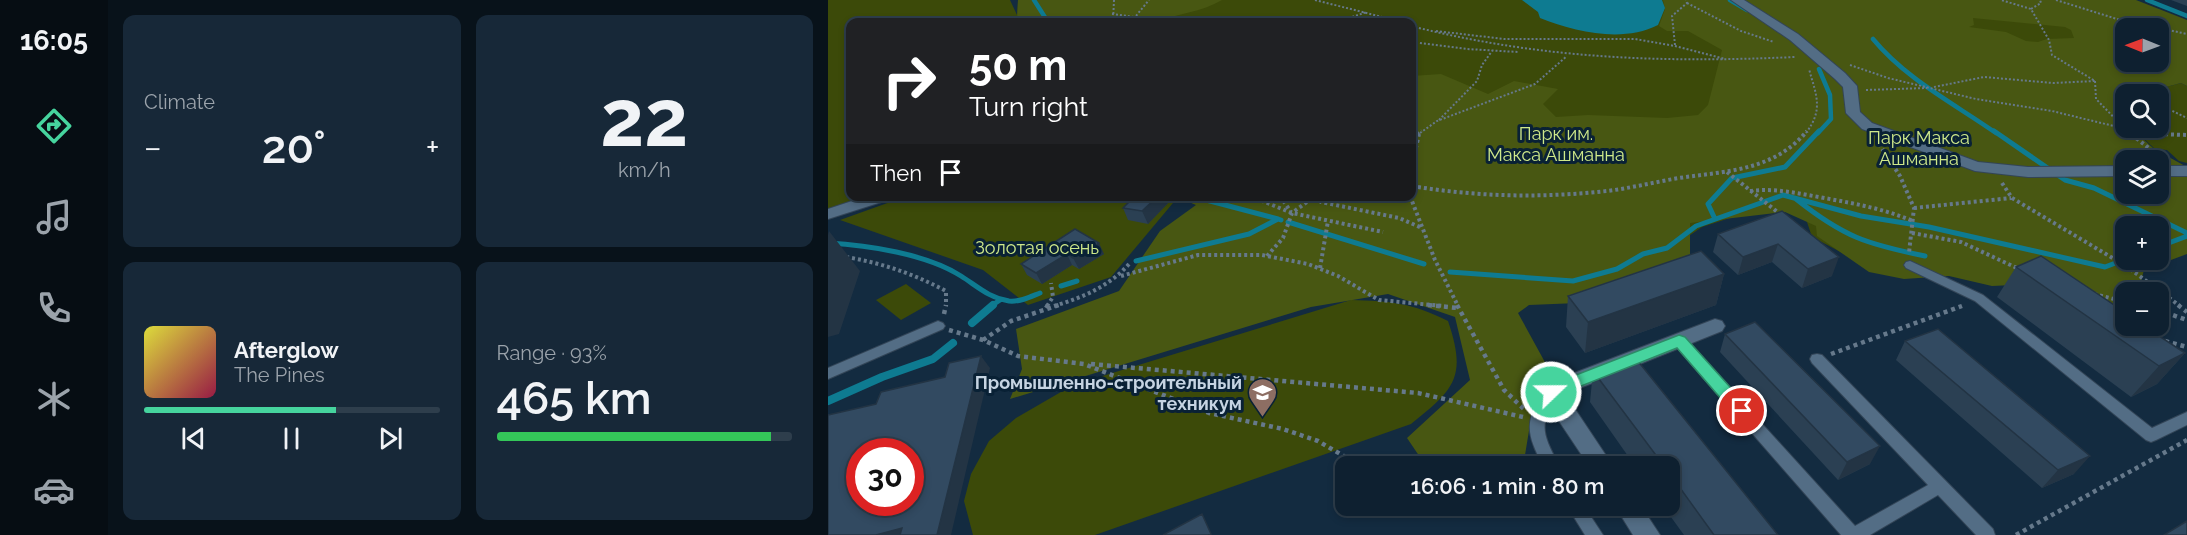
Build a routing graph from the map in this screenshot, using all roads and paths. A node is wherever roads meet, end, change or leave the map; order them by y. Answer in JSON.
{"nodes":[{"id":1,"x":1108,"y":0,"type":"edge"},
{"id":2,"x":1149,"y":0,"type":"edge"},
{"id":3,"x":1315,"y":0,"type":"edge"},
{"id":4,"x":1736,"y":0,"type":"edge"},
{"id":5,"x":2001,"y":0,"type":"edge"},
{"id":6,"x":2040,"y":0,"type":"edge"},
{"id":7,"x":2056,"y":0,"type":"edge"},
{"id":8,"x":1114,"y":1,"type":"edge"},
{"id":9,"x":1686,"y":2,"type":"edge"},
{"id":10,"x":2031,"y":9,"type":"junction"},
{"id":11,"x":1368,"y":12,"type":"junction"},
{"id":12,"x":1113,"y":14,"type":"junction"},
{"id":13,"x":1137,"y":17,"type":"junction"},
{"id":14,"x":1113,"y":18,"type":"edge"},
{"id":15,"x":1144,"y":18,"type":"edge"},
{"id":16,"x":1349,"y":18,"type":"edge"},
{"id":17,"x":1388,"y":18,"type":"edge"},
{"id":18,"x":1416,"y":27,"type":"edge"},
{"id":19,"x":1416,"y":27,"type":"edge"},
{"id":20,"x":2187,"y":34,"type":"edge"},
{"id":21,"x":1416,"y":42,"type":"edge"},
{"id":22,"x":1774,"y":42,"type":"dead end"},
{"id":23,"x":1675,"y":46,"type":"junction"},
{"id":24,"x":1493,"y":50,"type":"junction"},
{"id":25,"x":1794,"y":52,"type":"dead end"},
{"id":26,"x":1545,"y":53,"type":"junction"},
{"id":27,"x":1568,"y":56,"type":"junction"},
{"id":28,"x":1818,"y":56,"type":"junction"},
{"id":29,"x":1731,"y":61,"type":"junction"},
{"id":30,"x":1849,"y":65,"type":"dead end"},
{"id":31,"x":2095,"y":81,"type":"junction"},
{"id":32,"x":1850,"y":86,"type":"junction"},
{"id":33,"x":1930,"y":88,"type":"junction"},
{"id":34,"x":2169,"y":109,"type":"edge"},
{"id":35,"x":2115,"y":118,"type":"edge"},
{"id":36,"x":2187,"y":118,"type":"edge"},
{"id":37,"x":1437,"y":121,"type":"junction"},
{"id":38,"x":1867,"y":126,"type":"junction"},
{"id":39,"x":2115,"y":126,"type":"edge"},
{"id":40,"x":1419,"y":134,"type":"junction"},
{"id":41,"x":2169,"y":134,"type":"edge"},
{"id":42,"x":2187,"y":135,"type":"edge"},
{"id":43,"x":1416,"y":136,"type":"edge"},
{"id":44,"x":2138,"y":138,"type":"edge"},
{"id":45,"x":1416,"y":148,"type":"edge"},
{"id":46,"x":1992,"y":168,"type":"junction"},
{"id":47,"x":2115,"y":171,"type":"edge"},
{"id":48,"x":2183,"y":171,"type":"edge"},
{"id":49,"x":1726,"y":172,"type":"junction"},
{"id":50,"x":1416,"y":187,"type":"edge"},
{"id":51,"x":1750,"y":191,"type":"junction"},
{"id":52,"x":2012,"y":198,"type":"junction"},
{"id":53,"x":869,"y":201,"type":"edge"},
{"id":54,"x":1262,"y":201,"type":"edge"},
{"id":55,"x":1284,"y":201,"type":"edge"},
{"id":56,"x":1308,"y":201,"type":"edge"},
{"id":57,"x":1321,"y":201,"type":"edge"},
{"id":58,"x":1412,"y":201,"type":"edge"},
{"id":59,"x":1914,"y":208,"type":"junction"},
{"id":60,"x":1292,"y":213,"type":"junction"},
{"id":61,"x":828,"y":214,"type":"edge"},
{"id":62,"x":1780,"y":214,"type":"edge"},
{"id":63,"x":1328,"y":221,"type":"junction"},
{"id":64,"x":1913,"y":221,"type":"junction"},
{"id":65,"x":1424,"y":229,"type":"junction"},
{"id":66,"x":1383,"y":232,"type":"dead end"},
{"id":67,"x":1913,"y":232,"type":"junction"},
{"id":68,"x":1909,"y":250,"type":"dead end"},
{"id":69,"x":842,"y":256,"type":"dead end"},
{"id":70,"x":1267,"y":256,"type":"junction"},
{"id":71,"x":1131,"y":262,"type":"dead end"},
{"id":72,"x":1910,"y":265,"type":"dead end"},
{"id":73,"x":1320,"y":268,"type":"junction"},
{"id":74,"x":2021,"y":270,"type":"edge"},
{"id":75,"x":1121,"y":276,"type":"junction"},
{"id":76,"x":1051,"y":283,"type":"dead end"},
{"id":77,"x":2091,"y":293,"type":"edge"},
{"id":78,"x":1979,"y":298,"type":"junction"},
{"id":79,"x":2115,"y":299,"type":"edge"},
{"id":80,"x":1458,"y":308,"type":"junction"},
{"id":81,"x":1046,"y":309,"type":"junction"},
{"id":82,"x":2187,"y":312,"type":"edge"},
{"id":83,"x":2169,"y":314,"type":"edge"},
{"id":84,"x":2187,"y":320,"type":"edge"},
{"id":85,"x":938,"y":326,"type":"junction"},
{"id":86,"x":1715,"y":326,"type":"dead end"},
{"id":87,"x":983,"y":340,"type":"junction"},
{"id":88,"x":1679,"y":341,"type":"junction"},
{"id":89,"x":2164,"y":341,"type":"edge"},
{"id":90,"x":2187,"y":347,"type":"edge"},
{"id":91,"x":1816,"y":359,"type":"joint"},
{"id":92,"x":1084,"y":363,"type":"junction"},
{"id":93,"x":828,"y":374,"type":"edge"},
{"id":94,"x":1551,"y":392,"type":"junction"},
{"id":95,"x":2187,"y":418,"type":"edge"},
{"id":96,"x":1536,"y":420,"type":"junction"},
{"id":97,"x":2187,"y":440,"type":"edge"},
{"id":98,"x":1344,"y":456,"type":"edge"},
{"id":99,"x":1546,"y":456,"type":"edge"},
{"id":100,"x":1594,"y":456,"type":"edge"},
{"id":101,"x":1938,"y":487,"type":"junction"},
{"id":102,"x":1582,"y":516,"type":"edge"},
{"id":103,"x":1634,"y":516,"type":"edge"},
{"id":104,"x":1595,"y":535,"type":"edge"},
{"id":105,"x":1647,"y":535,"type":"edge"},
{"id":106,"x":1853,"y":535,"type":"edge"},
{"id":107,"x":1987,"y":535,"type":"edge"},
{"id":108,"x":2016,"y":535,"type":"edge"}],
"edges":[{"from":1,"to":8,"type":"path"},
{"from":2,"to":13,"type":"path"},
{"from":3,"to":11,"type":"path"},
{"from":4,"to":28,"type":"street"},
{"from":5,"to":10,"type":"path"},
{"from":6,"to":10,"type":"path"},
{"from":7,"to":20,"type":"path"},
{"from":8,"to":12,"type":"path"},
{"from":9,"to":22,"type":"path"},
{"from":9,"to":23,"type":"path"},
{"from":10,"to":31,"type":"path"},
{"from":11,"to":16,"type":"path"},
{"from":11,"to":17,"type":"path"},
{"from":12,"to":13,"type":"path"},
{"from":12,"to":14,"type":"path"},
{"from":13,"to":15,"type":"path"},
{"from":18,"to":23,"type":"path"},
{"from":19,"to":26,"type":"path"},
{"from":21,"to":24,"type":"path"},
{"from":23,"to":29,"type":"path"},
{"from":24,"to":26,"type":"path"},
{"from":24,"to":37,"type":"path"},
{"from":25,"to":29,"type":"path"},
{"from":26,"to":27,"type":"path"},
{"from":27,"to":29,"type":"path"},
{"from":27,"to":37,"type":"path"},
{"from":28,"to":32,"type":"street"},
{"from":28,"to":49,"type":"path"},
{"from":30,"to":33,"type":"path"},
{"from":31,"to":33,"type":"path"},
{"from":31,"to":35,"type":"path"},
{"from":32,"to":33,"type":"path"},
{"from":32,"to":38,"type":"street"},
{"from":33,"to":39,"type":"path"},
{"from":34,"to":36,"type":"path"},
{"from":37,"to":40,"type":"path"},
{"from":38,"to":46,"type":"street"},
{"from":38,"to":59,"type":"path"},
{"from":40,"to":43,"type":"path"},
{"from":40,"to":45,"type":"path"},
{"from":41,"to":42,"type":"path"},
{"from":44,"to":48,"type":"path"},
{"from":46,"to":47,"type":"street"},
{"from":46,"to":52,"type":"path"},
{"from":49,"to":50,"type":"path"},
{"from":49,"to":51,"type":"path"},
{"from":51,"to":62,"type":"path"},
{"from":51,"to":64,"type":"path"},
{"from":52,"to":59,"type":"path"},
{"from":52,"to":82,"type":"path"},
{"from":53,"to":61,"type":"street"},
{"from":54,"to":60,"type":"path"},
{"from":55,"to":60,"type":"path"},
{"from":56,"to":60,"type":"path"},
{"from":57,"to":65,"type":"path"},
{"from":58,"to":65,"type":"path"},
{"from":59,"to":64,"type":"path"},
{"from":60,"to":63,"type":"path"},
{"from":60,"to":70,"type":"path"},
{"from":63,"to":66,"type":"path"},
{"from":63,"to":73,"type":"path"},
{"from":64,"to":67,"type":"path"},
{"from":65,"to":80,"type":"path"},
{"from":67,"to":68,"type":"path"},
{"from":67,"to":74,"type":"path"},
{"from":69,"to":85,"type":"path"},
{"from":70,"to":73,"type":"path"},
{"from":70,"to":75,"type":"path"},
{"from":71,"to":75,"type":"path"},
{"from":72,"to":78,"type":"lane"},
{"from":73,"to":80,"type":"path"},
{"from":75,"to":81,"type":"path"},
{"from":76,"to":81,"type":"path"},
{"from":77,"to":79,"type":"path"},
{"from":78,"to":91,"type":"path"},
{"from":78,"to":95,"type":"lane"},
{"from":80,"to":96,"type":"path"},
{"from":81,"to":87,"type":"path"},
{"from":83,"to":84,"type":"path"},
{"from":85,"to":87,"type":"path"},
{"from":85,"to":93,"type":"lane"},
{"from":86,"to":88,"type":"street"},
{"from":87,"to":92,"type":"path"},
{"from":88,"to":94,"type":"street"},
{"from":88,"to":106,"type":"lane"},
{"from":89,"to":90,"type":"path"},
{"from":91,"to":101,"type":"lane"},
{"from":92,"to":96,"type":"path"},
{"from":92,"to":98,"type":"path"},
{"from":94,"to":96,"type":"lane"},
{"from":94,"to":100,"type":"street"},
{"from":96,"to":99,"type":"lane"},
{"from":97,"to":108,"type":"path"},
{"from":101,"to":106,"type":"lane"},
{"from":101,"to":107,"type":"lane"},
{"from":102,"to":104,"type":"lane"},
{"from":103,"to":105,"type":"street"}]}
